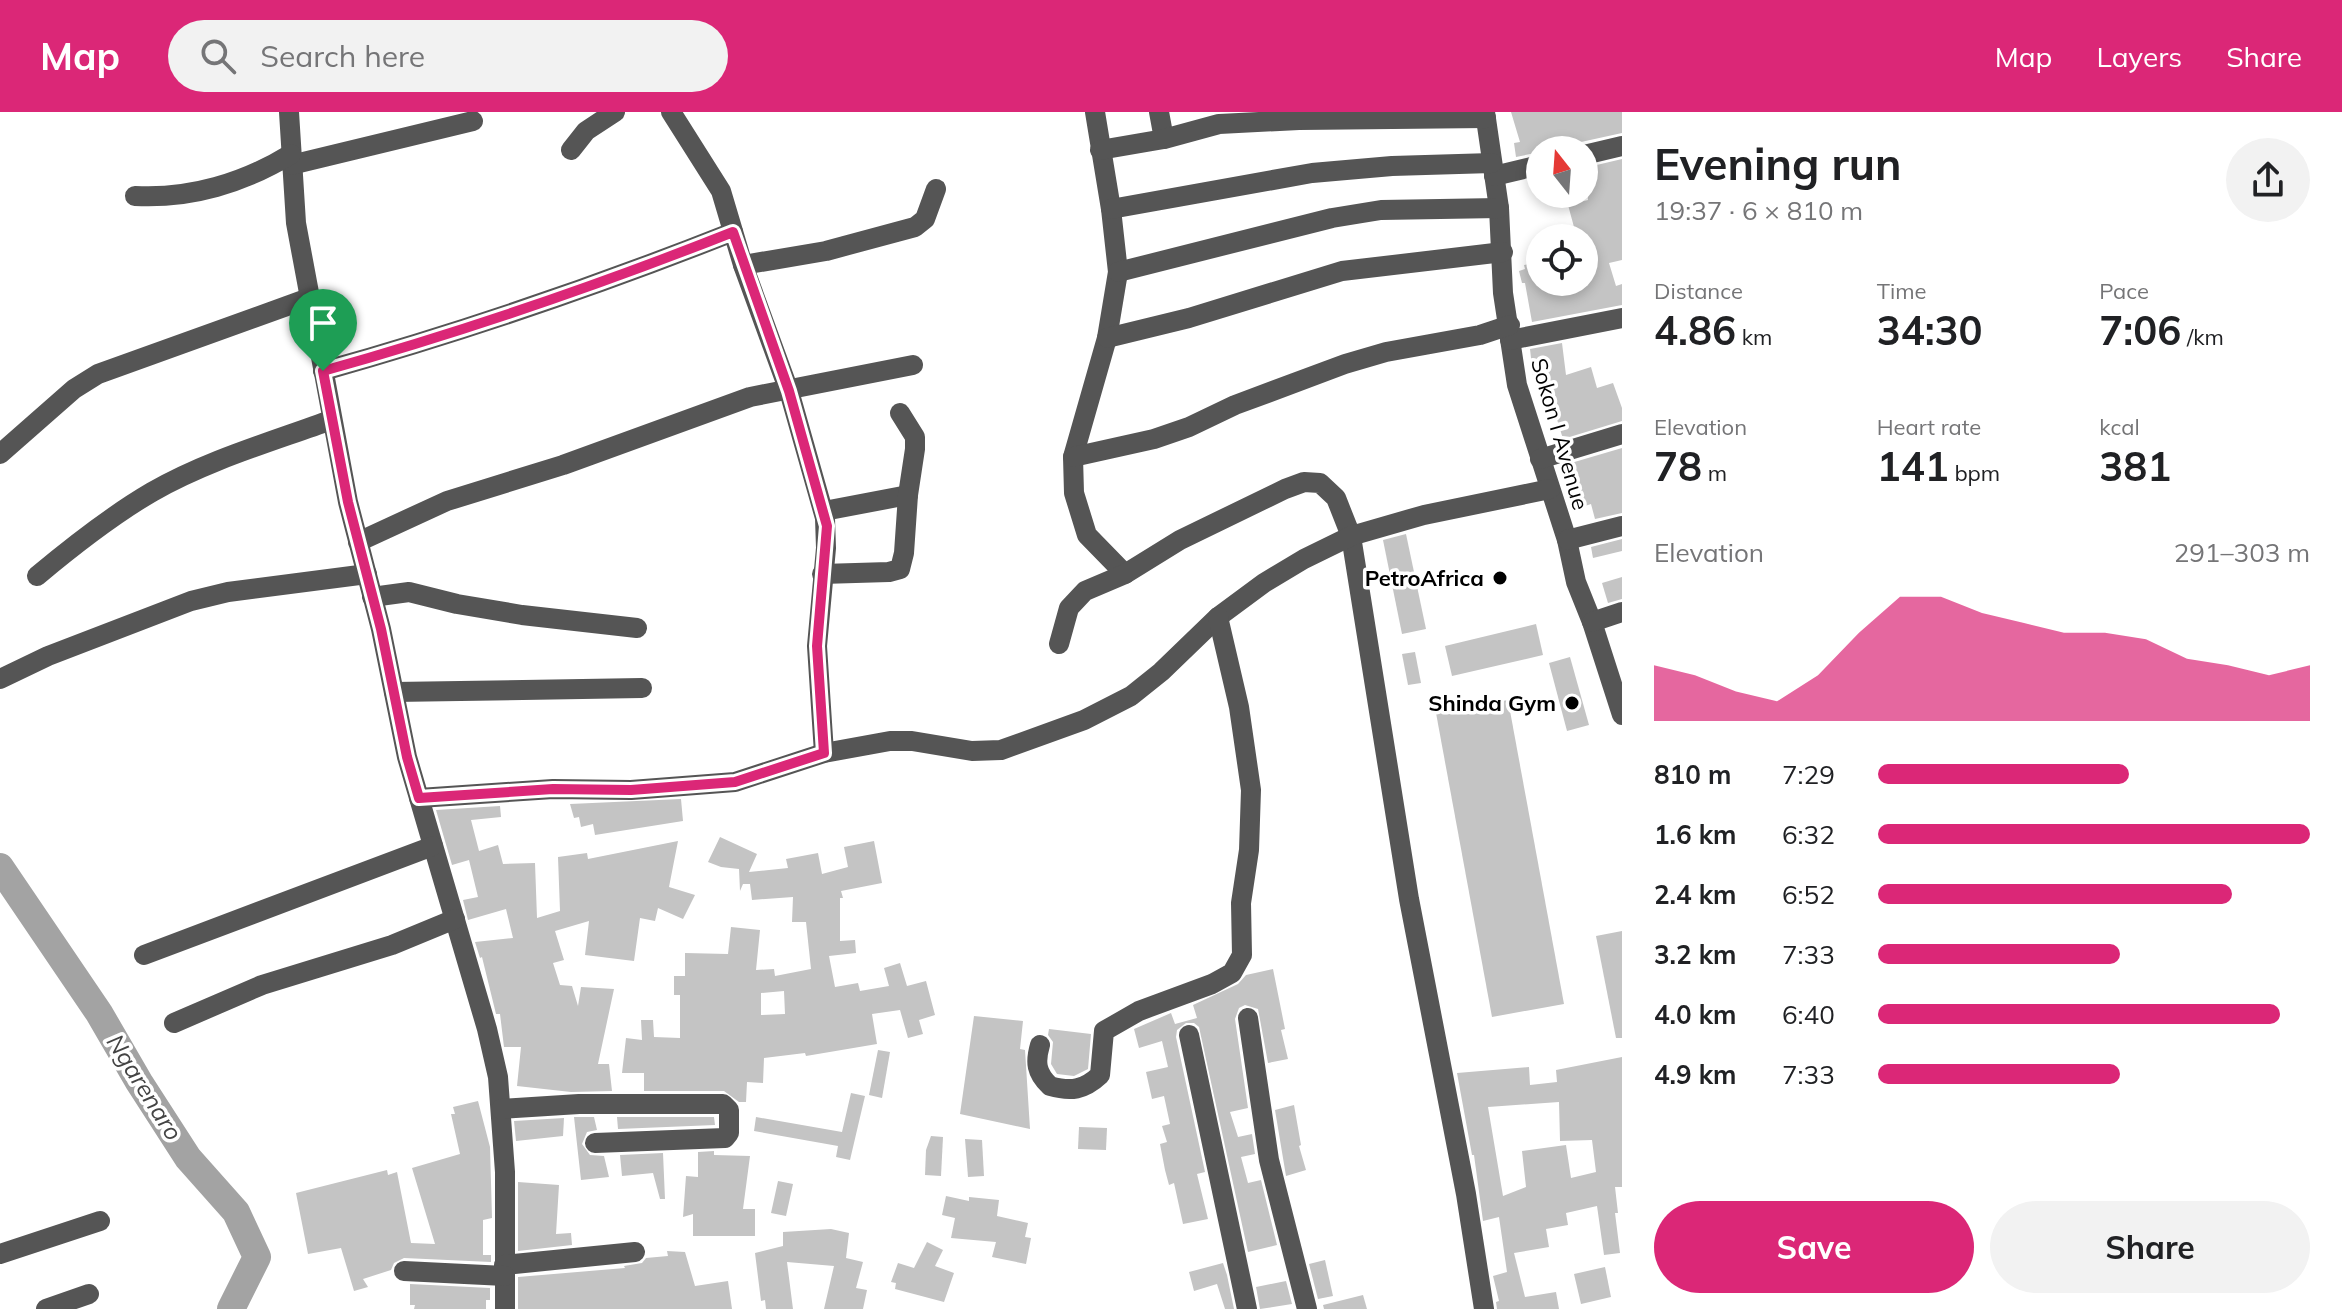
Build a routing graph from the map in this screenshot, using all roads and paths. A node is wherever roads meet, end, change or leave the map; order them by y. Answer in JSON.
{"nodes":[{"id":1,"x":289,"y":112,"type":"edge"},
{"id":2,"x":615,"y":112,"type":"edge"},
{"id":3,"x":671,"y":112,"type":"edge"},
{"id":4,"x":1095,"y":112,"type":"edge"},
{"id":5,"x":1159,"y":112,"type":"edge"},
{"id":6,"x":1486,"y":115,"type":"edge"},
{"id":7,"x":1206,"y":120,"type":"edge"},
{"id":8,"x":473,"y":121,"type":"dead end"},
{"id":9,"x":1164,"y":139,"type":"junction"},
{"id":10,"x":1622,"y":146,"type":"edge"},
{"id":11,"x":571,"y":150,"type":"dead end"},
{"id":12,"x":1100,"y":150,"type":"junction"},
{"id":13,"x":1598,"y":152,"type":"edge"},
{"id":14,"x":291,"y":160,"type":"junction"},
{"id":15,"x":1526,"y":166,"type":"edge"},
{"id":16,"x":1493,"y":170,"type":"junction"},
{"id":17,"x":936,"y":189,"type":"dead end"},
{"id":18,"x":135,"y":196,"type":"dead end"},
{"id":19,"x":1499,"y":208,"type":"junction"},
{"id":20,"x":1111,"y":209,"type":"junction"},
{"id":21,"x":733,"y":232,"type":"junction"},
{"id":22,"x":1503,"y":252,"type":"junction"},
{"id":23,"x":743,"y":265,"type":"junction"},
{"id":24,"x":1118,"y":272,"type":"junction"},
{"id":25,"x":309,"y":298,"type":"junction"},
{"id":26,"x":1622,"y":318,"type":"edge"},
{"id":27,"x":1510,"y":332,"type":"junction"},
{"id":28,"x":1107,"y":338,"type":"junction"},
{"id":29,"x":913,"y":365,"type":"dead end"},
{"id":30,"x":323,"y":371,"type":"junction"},
{"id":31,"x":789,"y":391,"type":"junction"},
{"id":32,"x":900,"y":413,"type":"dead end"},
{"id":33,"x":331,"y":420,"type":"junction"},
{"id":34,"x":1622,"y":434,"type":"edge"},
{"id":35,"x":0,"y":454,"type":"edge"},
{"id":36,"x":1073,"y":457,"type":"junction"},
{"id":37,"x":1540,"y":459,"type":"junction"},
{"id":38,"x":1550,"y":489,"type":"junction"},
{"id":39,"x":908,"y":495,"type":"junction"},
{"id":40,"x":824,"y":511,"type":"junction"},
{"id":41,"x":1622,"y":526,"type":"edge"},
{"id":42,"x":1351,"y":536,"type":"junction"},
{"id":43,"x":1567,"y":540,"type":"junction"},
{"id":44,"x":358,"y":542,"type":"junction"},
{"id":45,"x":367,"y":574,"type":"junction"},
{"id":46,"x":822,"y":574,"type":"junction"},
{"id":47,"x":1125,"y":574,"type":"junction"},
{"id":48,"x":37,"y":576,"type":"dead end"},
{"id":49,"x":372,"y":597,"type":"junction"},
{"id":50,"x":1622,"y":612,"type":"edge"},
{"id":51,"x":1218,"y":617,"type":"junction"},
{"id":52,"x":1592,"y":622,"type":"junction"},
{"id":53,"x":637,"y":628,"type":"dead end"},
{"id":54,"x":1059,"y":644,"type":"dead end"},
{"id":55,"x":0,"y":679,"type":"edge"},
{"id":56,"x":642,"y":688,"type":"dead end"},
{"id":57,"x":394,"y":692,"type":"junction"},
{"id":58,"x":1621,"y":711,"type":"edge"},
{"id":59,"x":824,"y":753,"type":"junction"},
{"id":60,"x":419,"y":798,"type":"junction"},
{"id":61,"x":433,"y":846,"type":"junction"},
{"id":62,"x":455,"y":919,"type":"junction"},
{"id":63,"x":144,"y":955,"type":"dead end"},
{"id":64,"x":1248,"y":1018,"type":"dead end"},
{"id":65,"x":174,"y":1023,"type":"dead end"},
{"id":66,"x":1189,"y":1035,"type":"dead end"},
{"id":67,"x":1040,"y":1045,"type":"dead end"},
{"id":68,"x":501,"y":1109,"type":"junction"},
{"id":69,"x":595,"y":1143,"type":"dead end"},
{"id":70,"x":100,"y":1221,"type":"dead end"},
{"id":71,"x":635,"y":1252,"type":"dead end"},
{"id":72,"x":0,"y":1254,"type":"edge"},
{"id":73,"x":404,"y":1271,"type":"dead end"},
{"id":74,"x":504,"y":1271,"type":"junction"},
{"id":75,"x":89,"y":1294,"type":"dead end"},
{"id":76,"x":46,"y":1309,"type":"edge"},
{"id":77,"x":505,"y":1309,"type":"edge"},
{"id":78,"x":1247,"y":1309,"type":"edge"},
{"id":79,"x":1307,"y":1309,"type":"edge"},
{"id":80,"x":1484,"y":1309,"type":"edge"}],
"edges":[{"from":1,"to":14,"type":"street"},
{"from":2,"to":11,"type":"street"},
{"from":3,"to":21,"type":"street"},
{"from":4,"to":12,"type":"street"},
{"from":5,"to":9,"type":"street"},
{"from":6,"to":7,"type":"street"},
{"from":6,"to":16,"type":"street","name":"Sokon I Avenue"},
{"from":7,"to":9,"type":"street"},
{"from":8,"to":14,"type":"street"},
{"from":9,"to":12,"type":"street"},
{"from":10,"to":13,"type":"street"},
{"from":12,"to":20,"type":"street"},
{"from":14,"to":18,"type":"street"},
{"from":14,"to":25,"type":"street"},
{"from":15,"to":16,"type":"street"},
{"from":16,"to":19,"type":"street","name":"Sokon I Avenue"},
{"from":16,"to":20,"type":"street"},
{"from":17,"to":23,"type":"street"},
{"from":19,"to":22,"type":"street","name":"Sokon I Avenue"},
{"from":19,"to":24,"type":"street"},
{"from":20,"to":24,"type":"street"},
{"from":21,"to":23,"type":"street"},
{"from":21,"to":30,"type":"street"},
{"from":22,"to":27,"type":"street","name":"Sokon I Avenue"},
{"from":22,"to":28,"type":"street"},
{"from":23,"to":31,"type":"street"},
{"from":24,"to":28,"type":"street"},
{"from":25,"to":30,"type":"street"},
{"from":25,"to":35,"type":"street"},
{"from":26,"to":27,"type":"street"},
{"from":27,"to":36,"type":"street"},
{"from":27,"to":37,"type":"street","name":"Sokon I Avenue"},
{"from":28,"to":36,"type":"street"},
{"from":29,"to":31,"type":"street"},
{"from":30,"to":33,"type":"street"},
{"from":31,"to":40,"type":"street"},
{"from":31,"to":44,"type":"street"},
{"from":32,"to":39,"type":"street"},
{"from":33,"to":44,"type":"street"},
{"from":33,"to":48,"type":"street"},
{"from":34,"to":37,"type":"street"},
{"from":36,"to":47,"type":"street"},
{"from":37,"to":38,"type":"street","name":"Sokon I Avenue"},
{"from":38,"to":42,"type":"street"},
{"from":38,"to":43,"type":"street","name":"Sokon I Avenue"},
{"from":39,"to":40,"type":"street"},
{"from":39,"to":46,"type":"street"},
{"from":40,"to":46,"type":"street"},
{"from":41,"to":43,"type":"street"},
{"from":42,"to":47,"type":"street"},
{"from":42,"to":51,"type":"street"},
{"from":42,"to":80,"type":"street"},
{"from":43,"to":52,"type":"street","name":"Sokon I Avenue"},
{"from":44,"to":45,"type":"street"},
{"from":45,"to":49,"type":"street"},
{"from":45,"to":55,"type":"street"},
{"from":46,"to":59,"type":"street"},
{"from":47,"to":54,"type":"street"},
{"from":49,"to":53,"type":"street"},
{"from":49,"to":57,"type":"street"},
{"from":50,"to":52,"type":"street"},
{"from":51,"to":59,"type":"street"},
{"from":51,"to":67,"type":"street"},
{"from":52,"to":58,"type":"street","name":"Sokon I Avenue"},
{"from":56,"to":57,"type":"street"},
{"from":57,"to":60,"type":"street"},
{"from":59,"to":60,"type":"street"},
{"from":60,"to":61,"type":"street"},
{"from":61,"to":62,"type":"street"},
{"from":61,"to":63,"type":"street"},
{"from":62,"to":65,"type":"street"},
{"from":62,"to":68,"type":"street"},
{"from":64,"to":79,"type":"street"},
{"from":66,"to":78,"type":"street"},
{"from":68,"to":69,"type":"street"},
{"from":68,"to":74,"type":"street"},
{"from":70,"to":72,"type":"street"},
{"from":71,"to":74,"type":"street"},
{"from":73,"to":74,"type":"street"},
{"from":74,"to":77,"type":"street"},
{"from":75,"to":76,"type":"street"}]}
